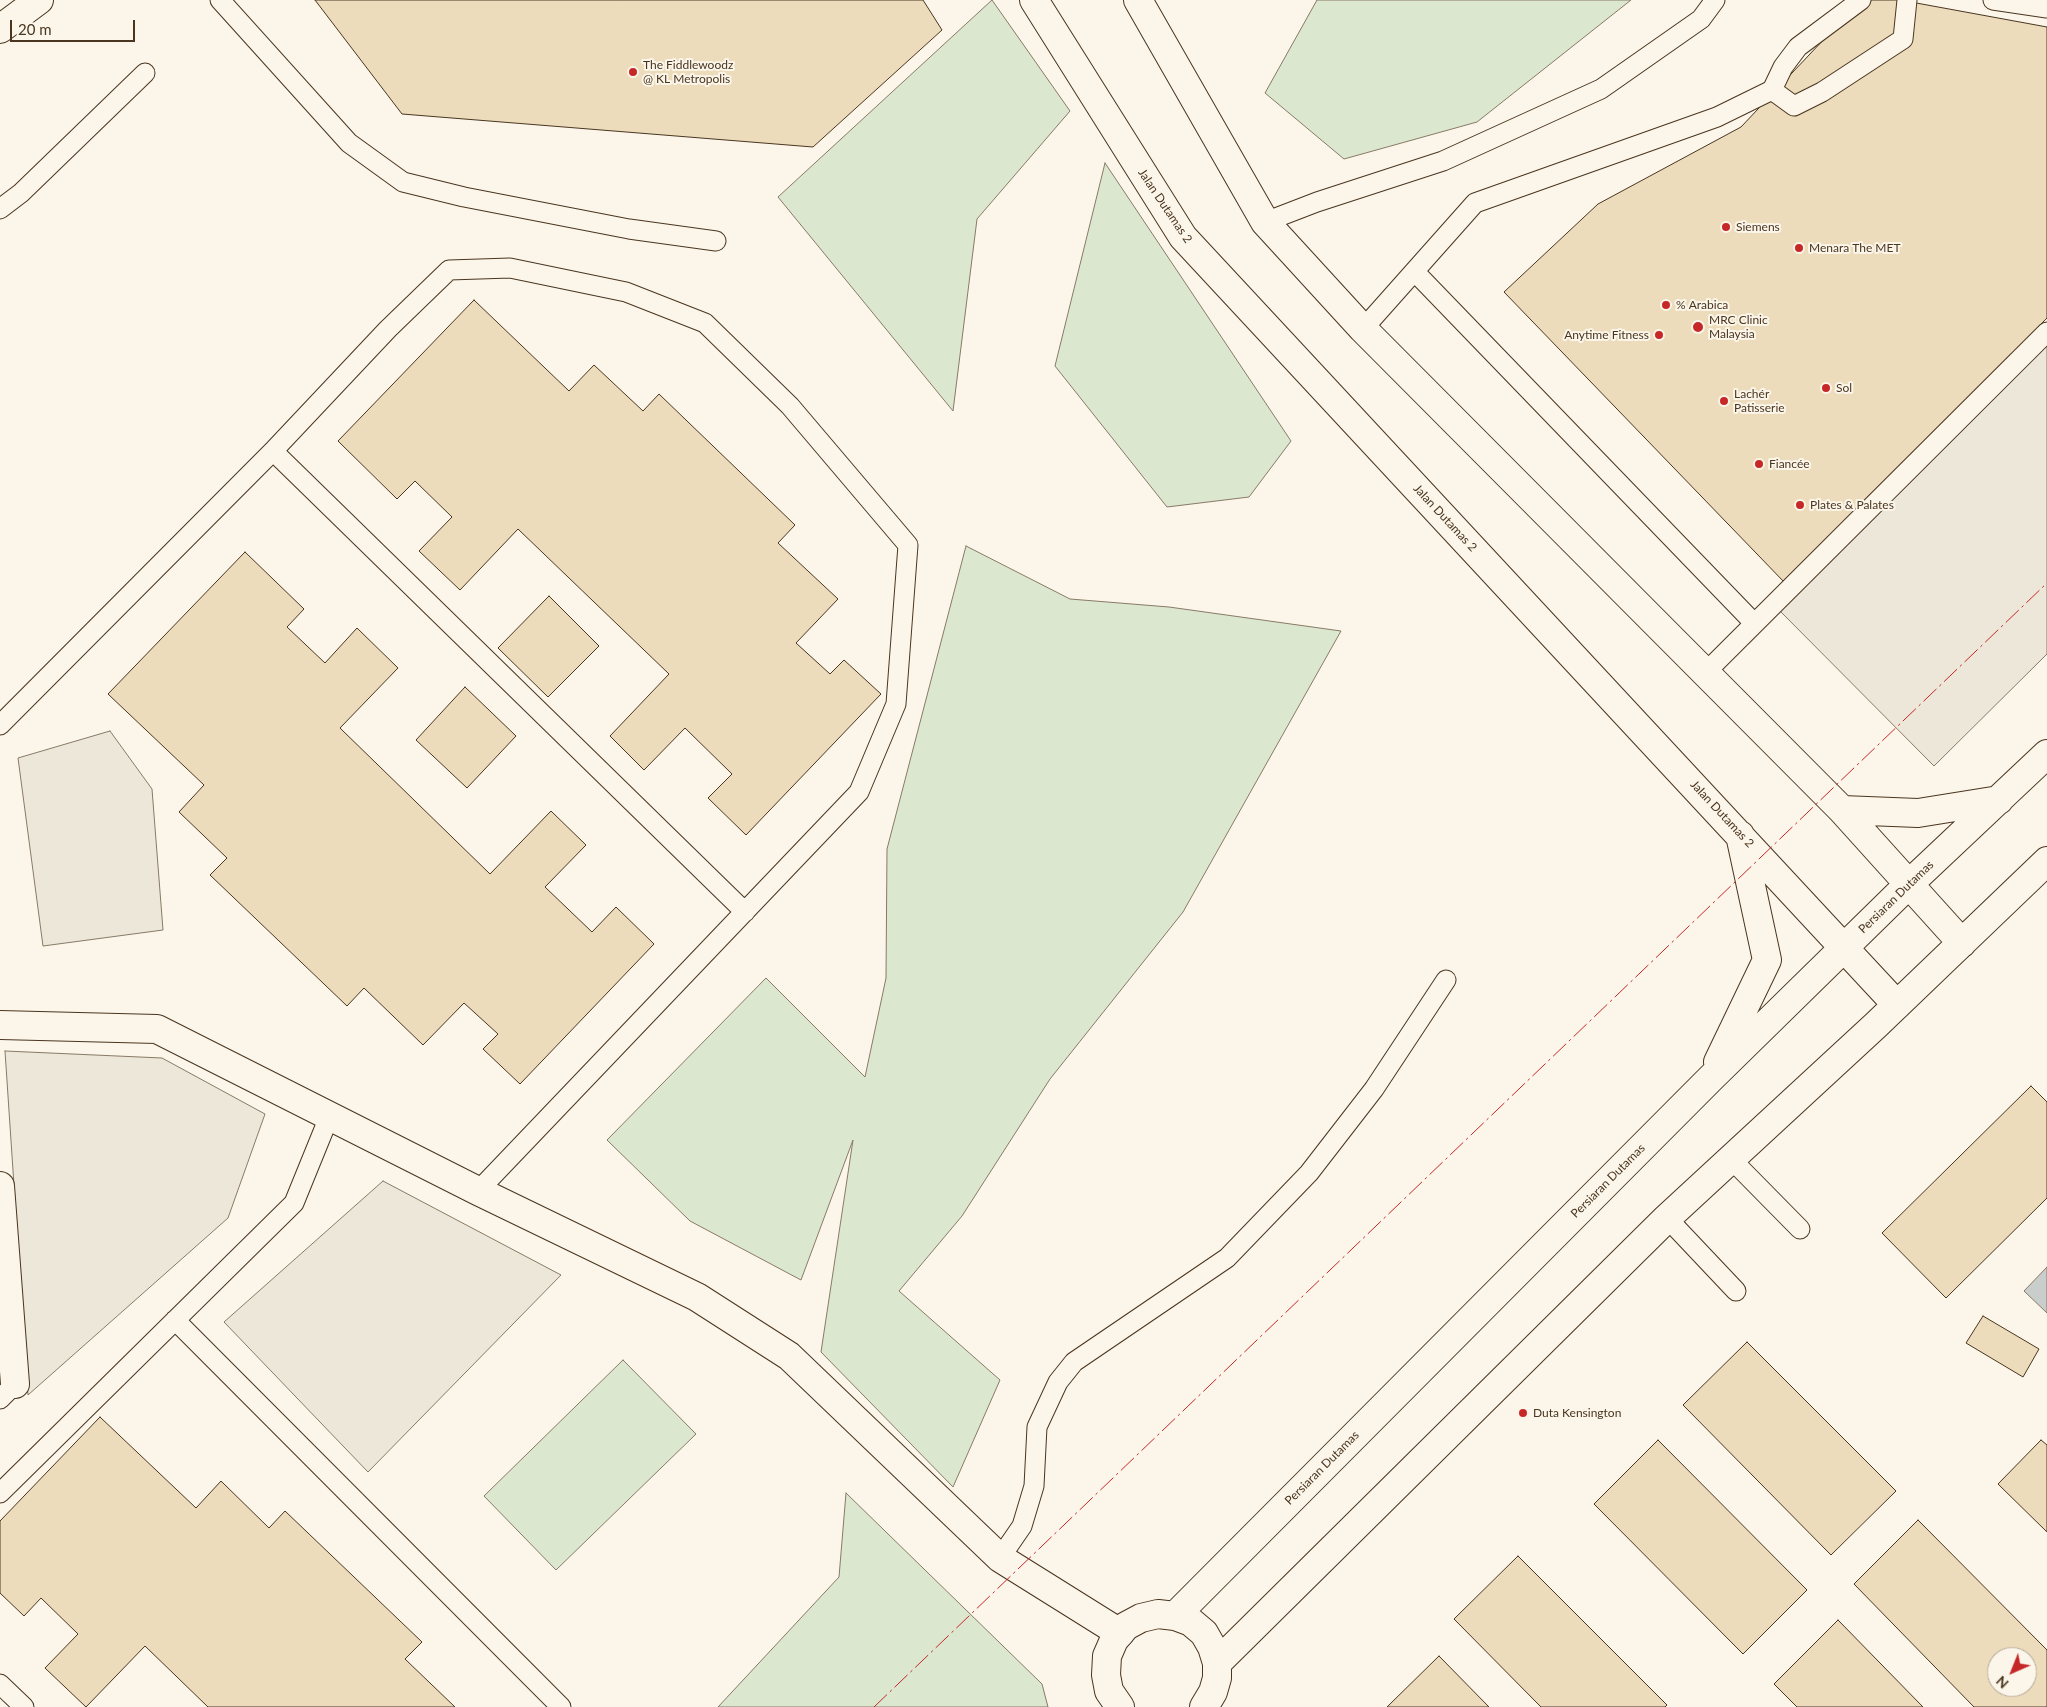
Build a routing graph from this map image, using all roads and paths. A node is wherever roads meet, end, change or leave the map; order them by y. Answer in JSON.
{"nodes":[{"id":1,"x":39,"y":0,"type":"edge"},
{"id":2,"x":220,"y":0,"type":"edge"},
{"id":3,"x":1034,"y":0,"type":"edge"},
{"id":4,"x":1138,"y":0,"type":"edge"},
{"id":5,"x":1715,"y":0,"type":"edge"},
{"id":6,"x":1861,"y":0,"type":"edge"},
{"id":7,"x":1907,"y":0,"type":"edge"},
{"id":8,"x":1993,"y":0,"type":"edge"},
{"id":9,"x":2047,"y":8,"type":"edge"},
{"id":10,"x":0,"y":29,"type":"edge"},
{"id":11,"x":145,"y":73,"type":"dead end"},
{"id":12,"x":1772,"y":90,"type":"junction"},
{"id":13,"x":0,"y":209,"type":"edge"},
{"id":14,"x":1265,"y":222,"type":"junction"},
{"id":15,"x":716,"y":241,"type":"dead end"},
{"id":16,"x":1415,"y":272,"type":"junction"},
{"id":17,"x":1363,"y":329,"type":"junction"},
{"id":18,"x":2047,"y":332,"type":"edge"},
{"id":19,"x":272,"y":451,"type":"junction"},
{"id":20,"x":1754,"y":623,"type":"junction"},
{"id":21,"x":1705,"y":673,"type":"junction"},
{"id":22,"x":0,"y":725,"type":"edge"},
{"id":23,"x":2047,"y":754,"type":"edge"},
{"id":24,"x":1999,"y":800,"type":"junction"},
{"id":25,"x":1842,"y":810,"type":"junction"},
{"id":26,"x":1740,"y":833,"type":"junction"},
{"id":27,"x":2047,"y":861,"type":"edge"},
{"id":28,"x":1909,"y":884,"type":"junction"},
{"id":29,"x":745,"y":912,"type":"junction"},
{"id":30,"x":1962,"y":943,"type":"junction"},
{"id":31,"x":1844,"y":948,"type":"junction"},
{"id":32,"x":1446,"y":980,"type":"dead end"},
{"id":33,"x":1897,"y":1005,"type":"junction"},
{"id":34,"x":0,"y":1025,"type":"edge"},
{"id":35,"x":1710,"y":1078,"type":"junction"},
{"id":36,"x":330,"y":1117,"type":"junction"},
{"id":37,"x":1732,"y":1160,"type":"junction"},
{"id":38,"x":478,"y":1192,"type":"junction"},
{"id":39,"x":0,"y":1199,"type":"edge"},
{"id":40,"x":1667,"y":1218,"type":"junction"},
{"id":41,"x":1800,"y":1229,"type":"dead end"},
{"id":42,"x":1736,"y":1291,"type":"dead end"},
{"id":43,"x":175,"y":1320,"type":"junction"},
{"id":44,"x":7,"y":1392,"type":"edge"},
{"id":45,"x":0,"y":1493,"type":"edge"},
{"id":46,"x":1000,"y":1558,"type":"junction"},
{"id":47,"x":1175,"y":1616,"type":"junction"},
{"id":48,"x":1120,"y":1633,"type":"junction"},
{"id":49,"x":1217,"y":1663,"type":"junction"},
{"id":50,"x":0,"y":1684,"type":"edge"},
{"id":51,"x":24,"y":1707,"type":"edge"},
{"id":52,"x":561,"y":1707,"type":"edge"},
{"id":53,"x":1120,"y":1707,"type":"edge"},
{"id":54,"x":1204,"y":1707,"type":"edge"}],
"edges":[{"from":1,"to":10,"type":"street"},
{"from":2,"to":15,"type":"lane"},
{"from":3,"to":26,"type":"street","name":"Jalan Dutamas 2"},
{"from":4,"to":14,"type":"street"},
{"from":5,"to":14,"type":"lane"},
{"from":6,"to":12,"type":"lane"},
{"from":7,"to":12,"type":"lane"},
{"from":8,"to":9,"type":"lane"},
{"from":11,"to":13,"type":"lane"},
{"from":12,"to":16,"type":"lane"},
{"from":14,"to":17,"type":"street"},
{"from":16,"to":17,"type":"lane"},
{"from":16,"to":20,"type":"lane"},
{"from":17,"to":21,"type":"street"},
{"from":18,"to":20,"type":"lane"},
{"from":19,"to":22,"type":"lane"},
{"from":19,"to":29,"type":"lane"},
{"from":19,"to":29,"type":"lane"},
{"from":20,"to":21,"type":"lane"},
{"from":21,"to":25,"type":"street"},
{"from":23,"to":24,"type":"street","name":"Persiaran Dutamas"},
{"from":24,"to":25,"type":"street"},
{"from":24,"to":28,"type":"street","name":"Persiaran Dutamas"},
{"from":25,"to":28,"type":"street"},
{"from":26,"to":31,"type":"street","name":"Jalan Dutamas 2"},
{"from":26,"to":35,"type":"street"},
{"from":27,"to":30,"type":"street"},
{"from":28,"to":30,"type":"street"},
{"from":28,"to":31,"type":"street","name":"Persiaran Dutamas"},
{"from":29,"to":38,"type":"lane"},
{"from":30,"to":33,"type":"street"},
{"from":31,"to":33,"type":"street","name":"Jalan Dutamas 2"},
{"from":31,"to":35,"type":"street","name":"Persiaran Dutamas"},
{"from":32,"to":46,"type":"lane"},
{"from":33,"to":37,"type":"street"},
{"from":34,"to":36,"type":"street"},
{"from":35,"to":47,"type":"street","name":"Persiaran Dutamas"},
{"from":36,"to":38,"type":"street"},
{"from":36,"to":43,"type":"lane"},
{"from":37,"to":40,"type":"street"},
{"from":37,"to":41,"type":"lane"},
{"from":38,"to":46,"type":"street"},
{"from":39,"to":44,"type":"street"},
{"from":40,"to":42,"type":"lane"},
{"from":40,"to":49,"type":"street"},
{"from":43,"to":45,"type":"lane"},
{"from":43,"to":52,"type":"lane"},
{"from":46,"to":48,"type":"street"},
{"from":47,"to":48,"type":"street"},
{"from":47,"to":49,"type":"street"},
{"from":48,"to":53,"type":"street"},
{"from":49,"to":54,"type":"street"},
{"from":50,"to":51,"type":"lane"}]}
